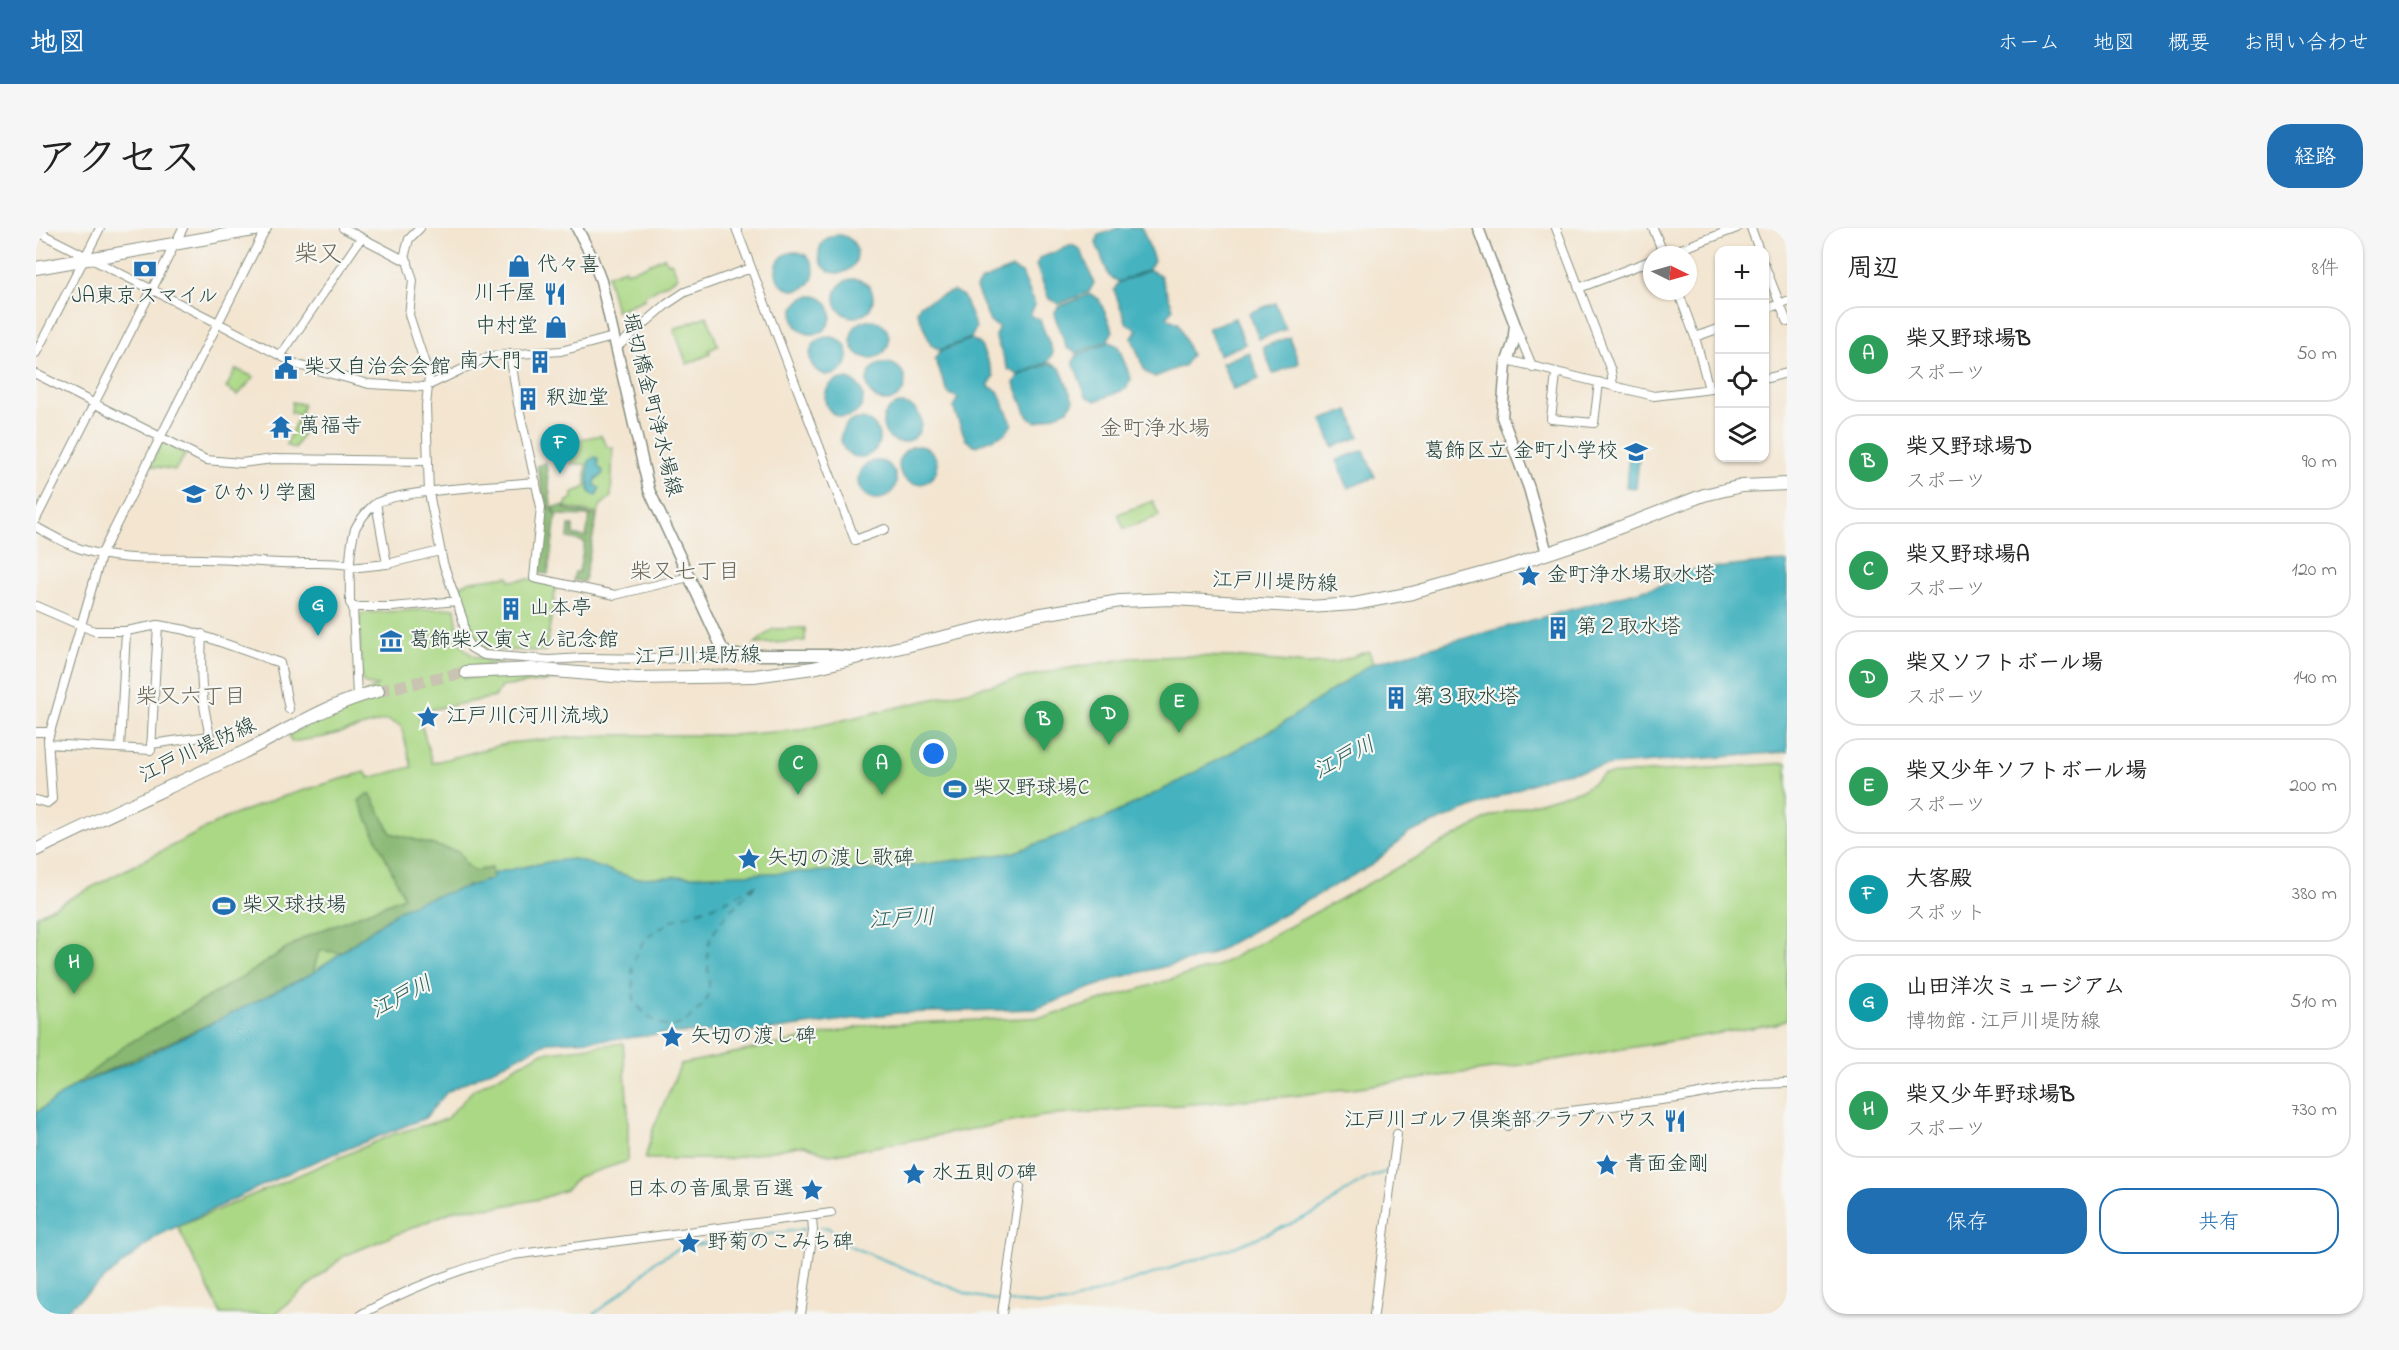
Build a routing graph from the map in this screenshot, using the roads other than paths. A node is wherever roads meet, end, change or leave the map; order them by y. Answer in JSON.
{"nodes":[{"id":1,"x":100,"y":228,"type":"edge"},
{"id":2,"x":183,"y":228,"type":"edge"},
{"id":3,"x":266,"y":228,"type":"edge"},
{"id":4,"x":343,"y":228,"type":"edge"},
{"id":5,"x":420,"y":228,"type":"edge"},
{"id":6,"x":577,"y":228,"type":"edge"},
{"id":7,"x":736,"y":228,"type":"edge"},
{"id":8,"x":1478,"y":228,"type":"edge"},
{"id":9,"x":1556,"y":228,"type":"edge"},
{"id":10,"x":1653,"y":228,"type":"edge"},
{"id":11,"x":1737,"y":228,"type":"edge"},
{"id":12,"x":1750,"y":228,"type":"edge"},
{"id":13,"x":36,"y":231,"type":"edge"},
{"id":14,"x":359,"y":233,"type":"edge"},
{"id":15,"x":175,"y":244,"type":"junction"},
{"id":16,"x":1661,"y":246,"type":"edge"},
{"id":17,"x":1689,"y":246,"type":"edge"},
{"id":18,"x":1757,"y":246,"type":"edge"},
{"id":19,"x":87,"y":258,"type":"junction"},
{"id":20,"x":408,"y":262,"type":"junction"},
{"id":21,"x":1643,"y":263,"type":"edge"},
{"id":22,"x":36,"y":268,"type":"edge"},
{"id":23,"x":751,"y":268,"type":"junction"},
{"id":24,"x":1769,"y":274,"type":"edge"},
{"id":25,"x":1579,"y":288,"type":"junction"},
{"id":26,"x":152,"y":289,"type":"junction"},
{"id":27,"x":1681,"y":300,"type":"edge"},
{"id":28,"x":1784,"y":303,"type":"edge"},
{"id":29,"x":1769,"y":308,"type":"edge"},
{"id":30,"x":1787,"y":322,"type":"edge"},
{"id":31,"x":218,"y":323,"type":"junction"},
{"id":32,"x":1515,"y":325,"type":"junction"},
{"id":33,"x":1715,"y":330,"type":"edge"},
{"id":34,"x":1695,"y":337,"type":"junction"},
{"id":35,"x":614,"y":342,"type":"junction"},
{"id":36,"x":36,"y":353,"type":"edge"},
{"id":37,"x":510,"y":353,"type":"junction"},
{"id":38,"x":281,"y":355,"type":"junction"},
{"id":39,"x":1507,"y":360,"type":"junction"},
{"id":40,"x":1533,"y":368,"type":"junction"},
{"id":41,"x":1787,"y":373,"type":"edge"},
{"id":42,"x":36,"y":374,"type":"edge"},
{"id":43,"x":1556,"y":374,"type":"junction"},
{"id":44,"x":1769,"y":378,"type":"edge"},
{"id":45,"x":1599,"y":382,"type":"junction"},
{"id":46,"x":1613,"y":385,"type":"junction"},
{"id":47,"x":428,"y":386,"type":"junction"},
{"id":48,"x":1715,"y":388,"type":"edge"},
{"id":49,"x":1709,"y":389,"type":"junction"},
{"id":50,"x":94,"y":404,"type":"junction"},
{"id":51,"x":160,"y":437,"type":"junction"},
{"id":52,"x":428,"y":461,"type":"junction"},
{"id":53,"x":536,"y":482,"type":"junction"},
{"id":54,"x":1787,"y":484,"type":"edge"},
{"id":55,"x":429,"y":492,"type":"junction"},
{"id":56,"x":376,"y":504,"type":"junction"},
{"id":57,"x":36,"y":518,"type":"edge"},
{"id":58,"x":36,"y":527,"type":"edge"},
{"id":59,"x":885,"y":530,"type":"dead end"},
{"id":60,"x":440,"y":551,"type":"junction"},
{"id":61,"x":102,"y":553,"type":"junction"},
{"id":62,"x":1547,"y":554,"type":"junction"},
{"id":63,"x":387,"y":564,"type":"junction"},
{"id":64,"x":350,"y":567,"type":"junction"},
{"id":65,"x":689,"y":577,"type":"junction"},
{"id":66,"x":457,"y":601,"type":"junction"},
{"id":67,"x":36,"y":606,"type":"edge"},
{"id":68,"x":353,"y":607,"type":"junction"},
{"id":69,"x":80,"y":624,"type":"junction"},
{"id":70,"x":158,"y":625,"type":"junction"},
{"id":71,"x":126,"y":631,"type":"junction"},
{"id":72,"x":202,"y":634,"type":"junction"},
{"id":73,"x":727,"y":653,"type":"junction"},
{"id":74,"x":857,"y":657,"type":"junction"},
{"id":75,"x":466,"y":672,"type":"tunnel mouth"},
{"id":76,"x":378,"y":691,"type":"tunnel mouth"},
{"id":77,"x":357,"y":696,"type":"junction"},
{"id":78,"x":290,"y":709,"type":"dead end"},
{"id":79,"x":36,"y":732,"type":"edge"},
{"id":80,"x":50,"y":732,"type":"junction"},
{"id":81,"x":48,"y":744,"type":"junction"},
{"id":82,"x":151,"y":744,"type":"junction"},
{"id":83,"x":120,"y":748,"type":"junction"},
{"id":84,"x":36,"y":800,"type":"edge"},
{"id":85,"x":36,"y":850,"type":"edge"},
{"id":86,"x":1787,"y":1083,"type":"edge"},
{"id":87,"x":1507,"y":1126,"type":"dead end"},
{"id":88,"x":1397,"y":1134,"type":"dead end"},
{"id":89,"x":1020,"y":1187,"type":"dead end"},
{"id":90,"x":831,"y":1214,"type":"dead end"},
{"id":91,"x":812,"y":1217,"type":"junction"},
{"id":92,"x":1003,"y":1306,"type":"edge"},
{"id":93,"x":362,"y":1314,"type":"edge"},
{"id":94,"x":801,"y":1314,"type":"edge"},
{"id":95,"x":1374,"y":1314,"type":"edge"}],
"edges":[{"from":1,"to":19,"type":"street"},
{"from":2,"to":15,"type":"street"},
{"from":3,"to":15,"type":"main road"},
{"from":3,"to":31,"type":"street"},
{"from":4,"to":14,"type":"street"},
{"from":5,"to":20,"type":"street"},
{"from":6,"to":35,"type":"street","name":"堀切橋金町浄水場線"},
{"from":7,"to":23,"type":"street"},
{"from":8,"to":32,"type":"street"},
{"from":9,"to":25,"type":"street"},
{"from":10,"to":16,"type":"street"},
{"from":11,"to":17,"type":"street"},
{"from":12,"to":18,"type":"street"},
{"from":13,"to":19,"type":"street"},
{"from":14,"to":20,"type":"street"},
{"from":14,"to":38,"type":"street"},
{"from":15,"to":19,"type":"main road"},
{"from":15,"to":26,"type":"street"},
{"from":19,"to":22,"type":"main road"},
{"from":19,"to":26,"type":"street"},
{"from":19,"to":36,"type":"street"},
{"from":20,"to":47,"type":"street"},
{"from":21,"to":25,"type":"street"},
{"from":23,"to":35,"type":"street"},
{"from":23,"to":59,"type":"street"},
{"from":24,"to":28,"type":"street"},
{"from":25,"to":46,"type":"street"},
{"from":26,"to":31,"type":"street"},
{"from":26,"to":50,"type":"street"},
{"from":27,"to":34,"type":"street"},
{"from":28,"to":29,"type":"street"},
{"from":28,"to":30,"type":"street"},
{"from":31,"to":38,"type":"street"},
{"from":31,"to":51,"type":"street"},
{"from":32,"to":39,"type":"street"},
{"from":32,"to":40,"type":"street"},
{"from":33,"to":34,"type":"street"},
{"from":34,"to":49,"type":"street"},
{"from":35,"to":37,"type":"street"},
{"from":35,"to":65,"type":"street","name":"堀切橋金町浄水場線"},
{"from":37,"to":47,"type":"street"},
{"from":37,"to":53,"type":"street"},
{"from":38,"to":47,"type":"street"},
{"from":39,"to":40,"type":"street"},
{"from":39,"to":62,"type":"street"},
{"from":40,"to":43,"type":"street"},
{"from":41,"to":44,"type":"street"},
{"from":42,"to":50,"type":"street"},
{"from":43,"to":45,"type":"street"},
{"from":43,"to":45,"type":"street"},
{"from":45,"to":46,"type":"street"},
{"from":46,"to":49,"type":"street"},
{"from":47,"to":52,"type":"street"},
{"from":48,"to":49,"type":"street"},
{"from":50,"to":51,"type":"street"},
{"from":50,"to":57,"type":"street"},
{"from":51,"to":52,"type":"street"},
{"from":51,"to":61,"type":"street"},
{"from":52,"to":55,"type":"street"},
{"from":53,"to":55,"type":"street"},
{"from":53,"to":65,"type":"street"},
{"from":54,"to":62,"type":"main road","name":"江戸川堤防線"},
{"from":55,"to":56,"type":"street"},
{"from":55,"to":60,"type":"street"},
{"from":56,"to":63,"type":"street"},
{"from":56,"to":64,"type":"street"},
{"from":58,"to":61,"type":"street"},
{"from":60,"to":63,"type":"street"},
{"from":60,"to":66,"type":"street"},
{"from":61,"to":64,"type":"street"},
{"from":61,"to":69,"type":"street"},
{"from":62,"to":74,"type":"main road","name":"江戸川堤防線"},
{"from":63,"to":64,"type":"street"},
{"from":64,"to":68,"type":"street"},
{"from":65,"to":73,"type":"street","name":"堀切橋金町浄水場線"},
{"from":66,"to":68,"type":"street"},
{"from":66,"to":73,"type":"street"},
{"from":67,"to":69,"type":"street"},
{"from":68,"to":77,"type":"street"},
{"from":69,"to":71,"type":"street"},
{"from":69,"to":80,"type":"street"},
{"from":70,"to":71,"type":"street"},
{"from":70,"to":72,"type":"street"},
{"from":70,"to":82,"type":"street"},
{"from":71,"to":83,"type":"street"},
{"from":72,"to":78,"type":"street"},
{"from":72,"to":82,"type":"street"},
{"from":73,"to":74,"type":"street","name":"江戸川堤防線"},
{"from":74,"to":75,"type":"main road","name":"江戸川堤防線"},
{"from":76,"to":77,"type":"main road","name":"江戸川堤防線"},
{"from":77,"to":85,"type":"main road","name":"江戸川堤防線"},
{"from":79,"to":80,"type":"street"},
{"from":80,"to":81,"type":"street"},
{"from":81,"to":83,"type":"street"},
{"from":81,"to":84,"type":"street"},
{"from":82,"to":83,"type":"street"},
{"from":86,"to":87,"type":"street"},
{"from":88,"to":95,"type":"street"},
{"from":89,"to":92,"type":"street"},
{"from":90,"to":91,"type":"street"},
{"from":91,"to":93,"type":"street"},
{"from":91,"to":94,"type":"street"}]}
